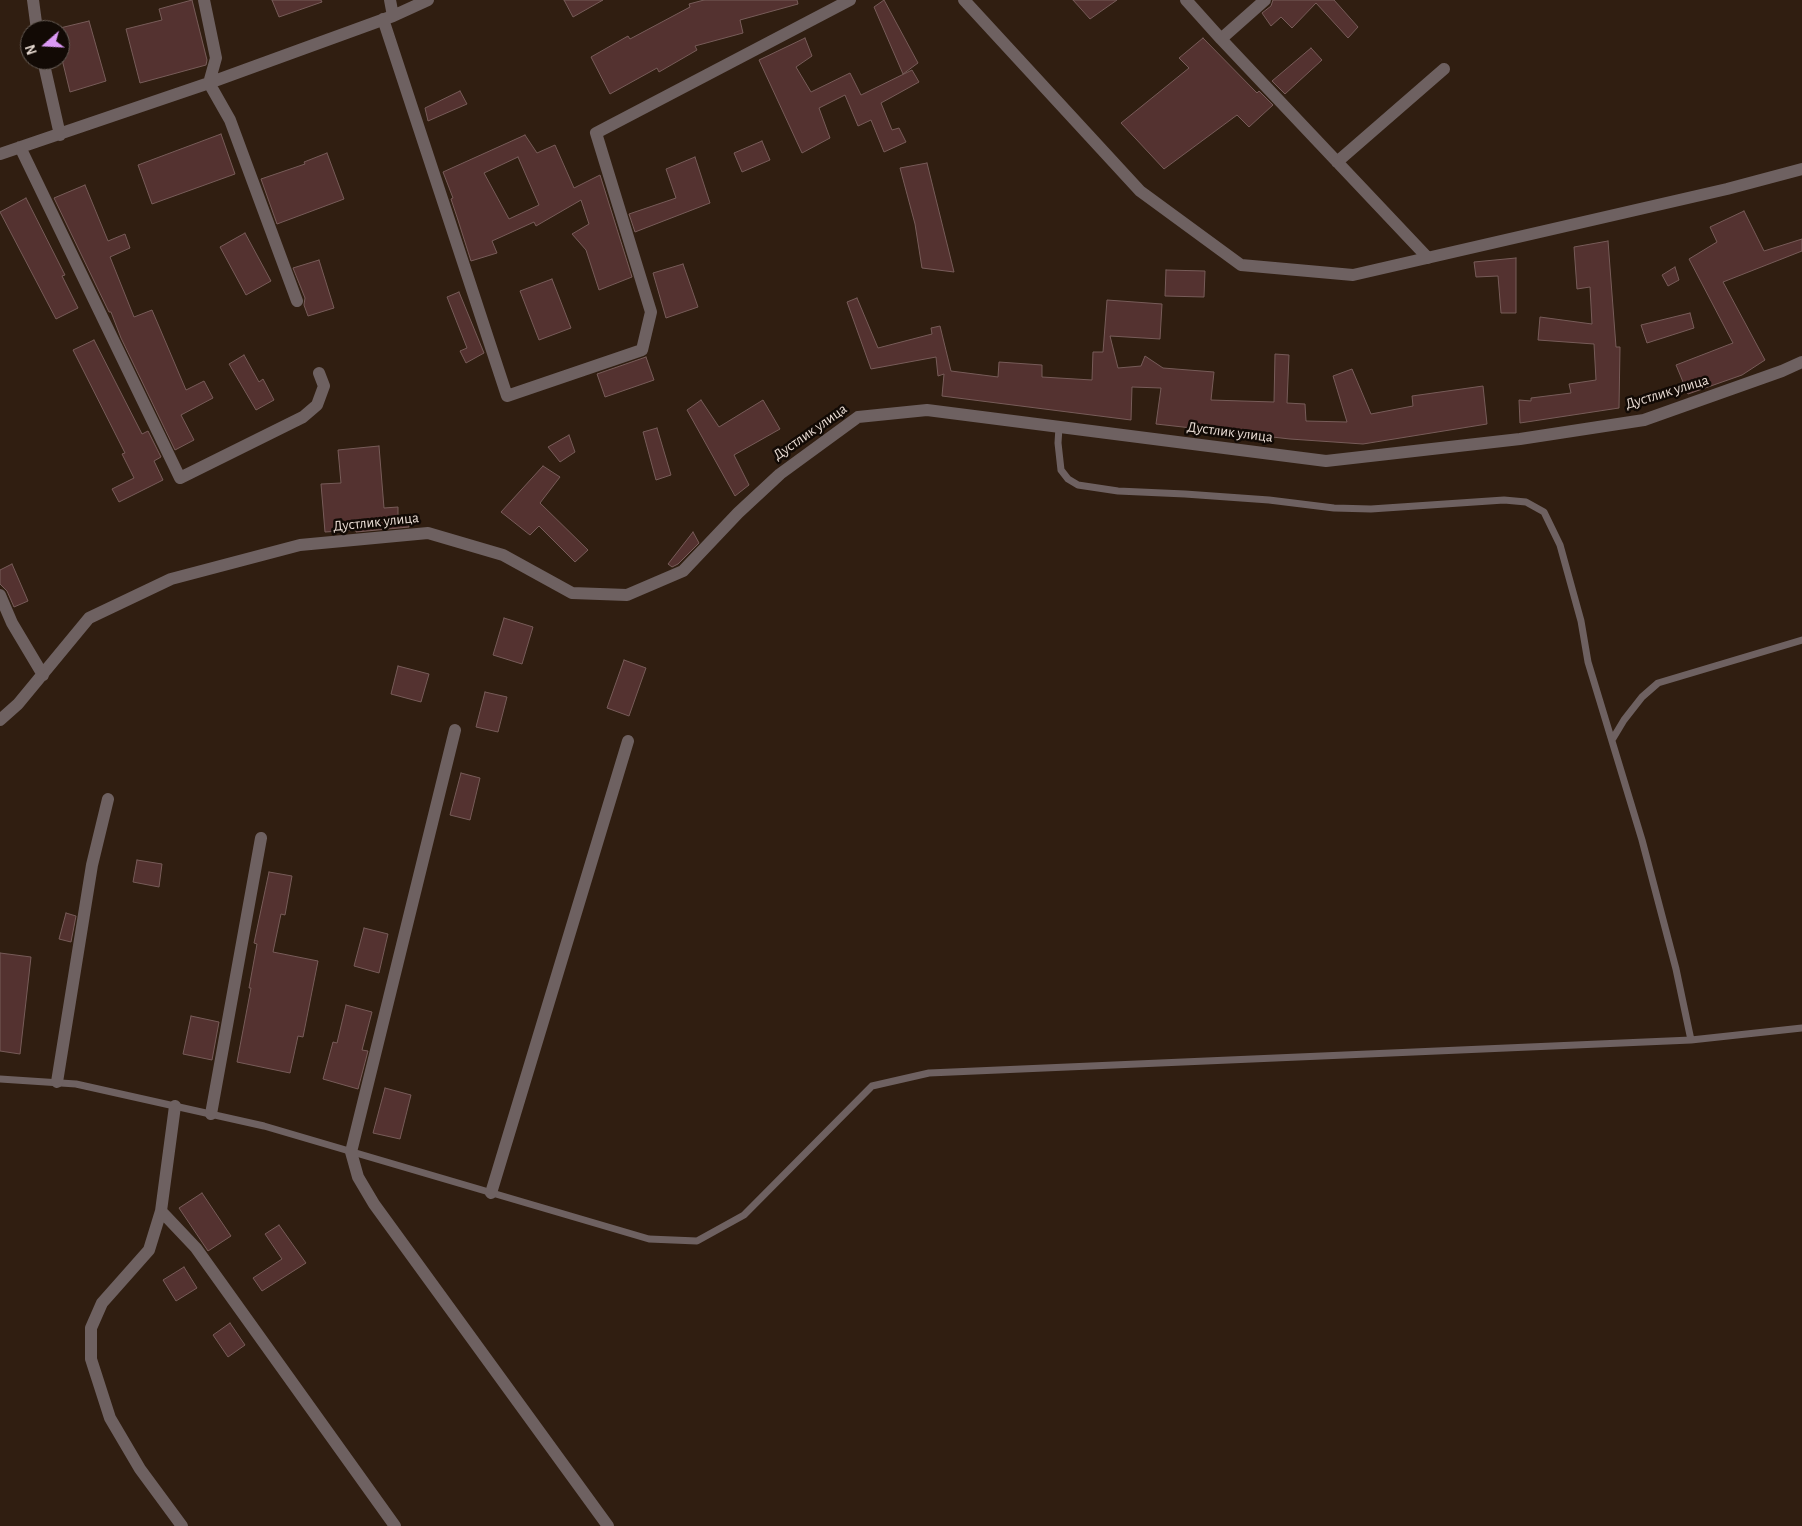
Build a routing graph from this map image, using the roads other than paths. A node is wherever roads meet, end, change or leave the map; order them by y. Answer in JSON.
{"nodes":[{"id":1,"x":32,"y":0,"type":"edge"},
{"id":2,"x":204,"y":0,"type":"edge"},
{"id":3,"x":390,"y":0,"type":"edge"},
{"id":4,"x":428,"y":0,"type":"edge"},
{"id":5,"x":850,"y":0,"type":"edge"},
{"id":6,"x":964,"y":0,"type":"edge"},
{"id":7,"x":1186,"y":0,"type":"edge"},
{"id":8,"x":1265,"y":0,"type":"edge"},
{"id":9,"x":388,"y":17,"type":"junction"},
{"id":10,"x":35,"y":20,"type":"edge"},
{"id":11,"x":1221,"y":39,"type":"junction"},
{"id":12,"x":1444,"y":69,"type":"dead end"},
{"id":13,"x":45,"y":70,"type":"edge"},
{"id":14,"x":209,"y":83,"type":"junction"},
{"id":15,"x":60,"y":134,"type":"junction"},
{"id":16,"x":20,"y":147,"type":"junction"},
{"id":17,"x":0,"y":154,"type":"edge"},
{"id":18,"x":1337,"y":162,"type":"junction"},
{"id":19,"x":1802,"y":169,"type":"edge"},
{"id":20,"x":1428,"y":258,"type":"junction"},
{"id":21,"x":297,"y":301,"type":"dead end"},
{"id":22,"x":1802,"y":362,"type":"edge"},
{"id":23,"x":319,"y":373,"type":"dead end"},
{"id":24,"x":1059,"y":427,"type":"junction"},
{"id":25,"x":0,"y":595,"type":"edge"},
{"id":26,"x":1802,"y":640,"type":"edge"},
{"id":27,"x":42,"y":674,"type":"junction"},
{"id":28,"x":0,"y":720,"type":"edge"},
{"id":29,"x":455,"y":730,"type":"dead end"},
{"id":30,"x":1612,"y":740,"type":"junction"},
{"id":31,"x":628,"y":741,"type":"dead end"},
{"id":32,"x":108,"y":799,"type":"dead end"},
{"id":33,"x":261,"y":838,"type":"dead end"},
{"id":34,"x":1802,"y":1028,"type":"edge"},
{"id":35,"x":1691,"y":1040,"type":"junction"},
{"id":36,"x":0,"y":1078,"type":"edge"},
{"id":37,"x":57,"y":1082,"type":"junction"},
{"id":38,"x":175,"y":1106,"type":"junction"},
{"id":39,"x":211,"y":1114,"type":"junction"},
{"id":40,"x":351,"y":1152,"type":"junction"},
{"id":41,"x":490,"y":1192,"type":"junction"},
{"id":42,"x":161,"y":1211,"type":"junction"},
{"id":43,"x":182,"y":1526,"type":"edge"},
{"id":44,"x":394,"y":1526,"type":"edge"},
{"id":45,"x":608,"y":1526,"type":"edge"}],
"edges":[{"from":1,"to":10,"type":"street"},
{"from":2,"to":14,"type":"street"},
{"from":3,"to":9,"type":"street"},
{"from":4,"to":9,"type":"street"},
{"from":5,"to":9,"type":"street"},
{"from":6,"to":20,"type":"street"},
{"from":7,"to":11,"type":"street"},
{"from":8,"to":11,"type":"street"},
{"from":9,"to":14,"type":"street"},
{"from":11,"to":18,"type":"street"},
{"from":12,"to":18,"type":"street"},
{"from":13,"to":15,"type":"street"},
{"from":14,"to":15,"type":"street"},
{"from":14,"to":21,"type":"street"},
{"from":15,"to":16,"type":"street"},
{"from":16,"to":17,"type":"street"},
{"from":16,"to":23,"type":"street"},
{"from":18,"to":20,"type":"street"},
{"from":19,"to":20,"type":"street"},
{"from":22,"to":24,"type":"street","name":"Дустлик улица"},
{"from":24,"to":27,"type":"street","name":"Дустлик улица"},
{"from":24,"to":30,"type":"lane"},
{"from":25,"to":27,"type":"street"},
{"from":26,"to":30,"type":"lane"},
{"from":27,"to":28,"type":"street","name":"Дустлик улица"},
{"from":29,"to":40,"type":"street"},
{"from":30,"to":35,"type":"lane"},
{"from":31,"to":41,"type":"street"},
{"from":32,"to":37,"type":"street"},
{"from":33,"to":39,"type":"street"},
{"from":34,"to":35,"type":"lane"},
{"from":35,"to":41,"type":"lane"},
{"from":36,"to":37,"type":"lane"},
{"from":37,"to":38,"type":"lane"},
{"from":38,"to":39,"type":"lane"},
{"from":38,"to":42,"type":"street"},
{"from":39,"to":40,"type":"lane"},
{"from":40,"to":41,"type":"lane"},
{"from":40,"to":45,"type":"street"},
{"from":42,"to":43,"type":"street"},
{"from":42,"to":44,"type":"street"}]}
